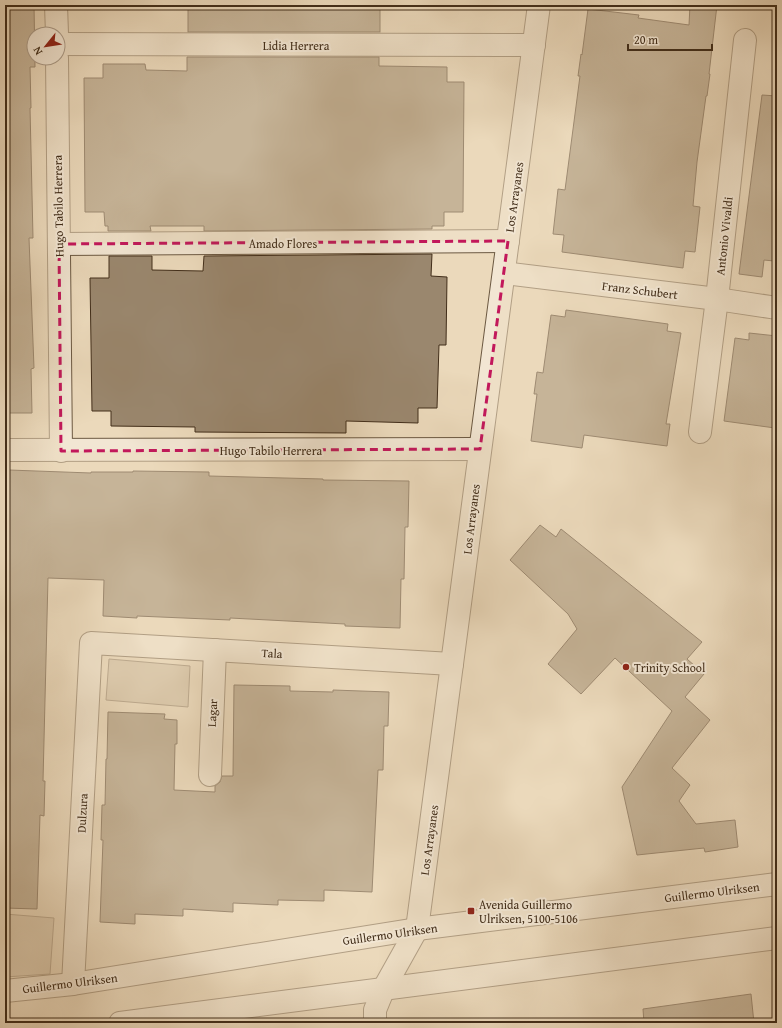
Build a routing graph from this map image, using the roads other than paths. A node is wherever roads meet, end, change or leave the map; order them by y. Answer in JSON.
{"nodes":[{"id":1,"x":56,"y":5,"type":"edge"},
{"id":2,"x":539,"y":5,"type":"edge"},
{"id":3,"x":57,"y":26,"type":"edge"},
{"id":4,"x":745,"y":40,"type":"dead end"},
{"id":5,"x":66,"y":44,"type":"edge"},
{"id":6,"x":534,"y":45,"type":"junction"},
{"id":7,"x":57,"y":66,"type":"edge"},
{"id":8,"x":508,"y":241,"type":"junction"},
{"id":9,"x":58,"y":244,"type":"junction"},
{"id":10,"x":504,"y":273,"type":"junction"},
{"id":11,"x":717,"y":299,"type":"junction"},
{"id":12,"x":777,"y":308,"type":"edge"},
{"id":13,"x":700,"y":432,"type":"dead end"},
{"id":14,"x":480,"y":449,"type":"junction"},
{"id":15,"x":5,"y":450,"type":"edge"},
{"id":16,"x":61,"y":451,"type":"junction"},
{"id":17,"x":91,"y":643,"type":"joint"},
{"id":18,"x":215,"y":650,"type":"junction"},
{"id":19,"x":452,"y":664,"type":"junction"},
{"id":20,"x":210,"y":775,"type":"dead end"},
{"id":21,"x":777,"y":884,"type":"edge"},
{"id":22,"x":416,"y":929,"type":"junction"},
{"id":23,"x":777,"y":938,"type":"edge"},
{"id":24,"x":73,"y":984,"type":"junction"},
{"id":25,"x":384,"y":988,"type":"junction"},
{"id":26,"x":5,"y":991,"type":"edge"},
{"id":27,"x":120,"y":1023,"type":"edge"},
{"id":28,"x":375,"y":1023,"type":"edge"}],
"edges":[{"from":1,"to":3,"type":"street"},
{"from":2,"to":6,"type":"street","name":"Los Arrayanes"},
{"from":4,"to":11,"type":"street","name":"Antonio Vivaldi"},
{"from":5,"to":6,"type":"street","name":"Lidia Herrera"},
{"from":6,"to":8,"type":"street","name":"Los Arrayanes"},
{"from":7,"to":9,"type":"street","name":"Hugo Tabilo Herrera"},
{"from":8,"to":9,"type":"street","name":"Amado Flores"},
{"from":8,"to":10,"type":"street","name":"Los Arrayanes"},
{"from":9,"to":16,"type":"street","name":"Hugo Tabilo Herrera"},
{"from":10,"to":11,"type":"street","name":"Franz Schubert"},
{"from":10,"to":14,"type":"street","name":"Los Arrayanes"},
{"from":11,"to":12,"type":"street","name":"Franz Schubert"},
{"from":11,"to":13,"type":"street","name":"Antonio Vivaldi"},
{"from":14,"to":16,"type":"street","name":"Hugo Tabilo Herrera"},
{"from":14,"to":19,"type":"street","name":"Los Arrayanes"},
{"from":15,"to":16,"type":"street","name":"Hugo Tabilo Herrera"},
{"from":17,"to":18,"type":"street","name":"Tala"},
{"from":17,"to":24,"type":"street","name":"Dulzura"},
{"from":18,"to":19,"type":"street","name":"Tala"},
{"from":18,"to":20,"type":"street","name":"Lagar"},
{"from":19,"to":22,"type":"street","name":"Los Arrayanes"},
{"from":21,"to":22,"type":"street","name":"Guillermo Ulriksen"},
{"from":22,"to":24,"type":"street","name":"Guillermo Ulriksen"},
{"from":22,"to":25,"type":"street","name":"Los Arrayanes"},
{"from":23,"to":25,"type":"street"},
{"from":24,"to":26,"type":"street","name":"Guillermo Ulriksen"},
{"from":25,"to":27,"type":"street"},
{"from":25,"to":28,"type":"street","name":"Los Arrayanes"}]}
